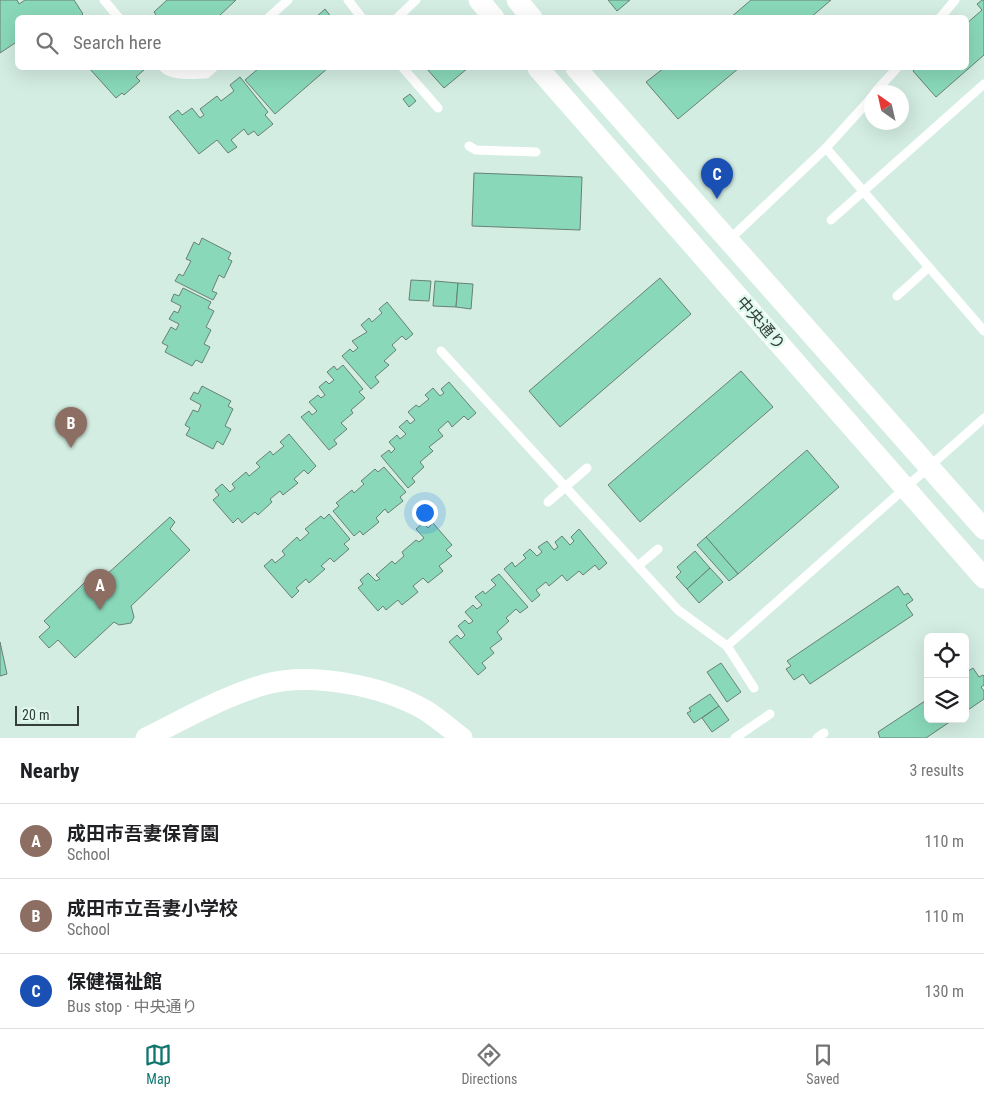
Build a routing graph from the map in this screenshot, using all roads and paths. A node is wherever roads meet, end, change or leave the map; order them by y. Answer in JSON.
{"nodes":[{"id":1,"x":104,"y":0,"type":"edge"},
{"id":2,"x":288,"y":0,"type":"edge"},
{"id":3,"x":348,"y":0,"type":"edge"},
{"id":4,"x":416,"y":0,"type":"edge"},
{"id":5,"x":479,"y":0,"type":"edge"},
{"id":6,"x":517,"y":0,"type":"edge"},
{"id":7,"x":955,"y":0,"type":"edge"},
{"id":8,"x":116,"y":15,"type":"edge"},
{"id":9,"x":271,"y":15,"type":"edge"},
{"id":10,"x":360,"y":15,"type":"edge"},
{"id":11,"x":400,"y":15,"type":"edge"},
{"id":12,"x":492,"y":15,"type":"edge"},
{"id":13,"x":530,"y":15,"type":"edge"},
{"id":14,"x":942,"y":15,"type":"edge"},
{"id":15,"x":167,"y":70,"type":"edge"},
{"id":16,"x":211,"y":70,"type":"edge"},
{"id":17,"x":405,"y":70,"type":"edge"},
{"id":18,"x":540,"y":70,"type":"edge"},
{"id":19,"x":578,"y":70,"type":"edge"},
{"id":20,"x":895,"y":70,"type":"edge"},
{"id":21,"x":984,"y":84,"type":"edge"},
{"id":22,"x":881,"y":85,"type":"edge"},
{"id":23,"x":864,"y":106,"type":"edge"},
{"id":24,"x":438,"y":108,"type":"dead end"},
{"id":25,"x":469,"y":146,"type":"dead end"},
{"id":26,"x":826,"y":148,"type":"junction"},
{"id":27,"x":536,"y":152,"type":"dead end"},
{"id":28,"x":864,"y":192,"type":"junction"},
{"id":29,"x":831,"y":220,"type":"dead end"},
{"id":30,"x":729,"y":240,"type":"junction"},
{"id":31,"x":928,"y":268,"type":"junction"},
{"id":32,"x":897,"y":296,"type":"dead end"},
{"id":33,"x":984,"y":331,"type":"edge"},
{"id":34,"x":441,"y":351,"type":"dead end"},
{"id":35,"x":984,"y":418,"type":"edge"},
{"id":36,"x":929,"y":466,"type":"junction"},
{"id":37,"x":587,"y":468,"type":"dead end"},
{"id":38,"x":566,"y":486,"type":"junction"},
{"id":39,"x":905,"y":487,"type":"junction"},
{"id":40,"x":548,"y":502,"type":"dead end"},
{"id":41,"x":984,"y":529,"type":"edge"},
{"id":42,"x":658,"y":549,"type":"dead end"},
{"id":43,"x":638,"y":566,"type":"junction"},
{"id":44,"x":984,"y":578,"type":"edge"},
{"id":45,"x":727,"y":646,"type":"junction"},
{"id":46,"x":754,"y":688,"type":"dead end"},
{"id":47,"x":770,"y":714,"type":"dead end"},
{"id":48,"x":146,"y":738,"type":"edge"},
{"id":49,"x":462,"y":738,"type":"edge"},
{"id":50,"x":735,"y":738,"type":"edge"}],
"edges":[{"from":1,"to":8,"type":"lane"},
{"from":2,"to":9,"type":"lane"},
{"from":3,"to":10,"type":"lane"},
{"from":4,"to":11,"type":"lane"},
{"from":5,"to":12,"type":"street"},
{"from":6,"to":13,"type":"street"},
{"from":7,"to":14,"type":"lane"},
{"from":15,"to":16,"type":"lane"},
{"from":17,"to":24,"type":"lane"},
{"from":18,"to":39,"type":"street","name":"中央通り"},
{"from":19,"to":30,"type":"street","name":"中央通り"},
{"from":20,"to":22,"type":"lane"},
{"from":21,"to":28,"type":"lane"},
{"from":23,"to":26,"type":"lane"},
{"from":25,"to":27,"type":"lane"},
{"from":26,"to":28,"type":"lane"},
{"from":26,"to":30,"type":"lane"},
{"from":28,"to":29,"type":"lane"},
{"from":28,"to":31,"type":"lane"},
{"from":30,"to":36,"type":"street","name":"中央通り"},
{"from":31,"to":32,"type":"lane"},
{"from":31,"to":33,"type":"lane"},
{"from":34,"to":38,"type":"lane"},
{"from":35,"to":36,"type":"lane"},
{"from":36,"to":39,"type":"lane"},
{"from":36,"to":41,"type":"street","name":"中央通り"},
{"from":37,"to":38,"type":"lane"},
{"from":38,"to":40,"type":"lane"},
{"from":38,"to":43,"type":"lane"},
{"from":39,"to":44,"type":"street","name":"中央通り"},
{"from":39,"to":45,"type":"lane"},
{"from":42,"to":43,"type":"lane"},
{"from":43,"to":45,"type":"lane"},
{"from":45,"to":46,"type":"lane"},
{"from":47,"to":50,"type":"lane"},
{"from":48,"to":49,"type":"street"}]}
